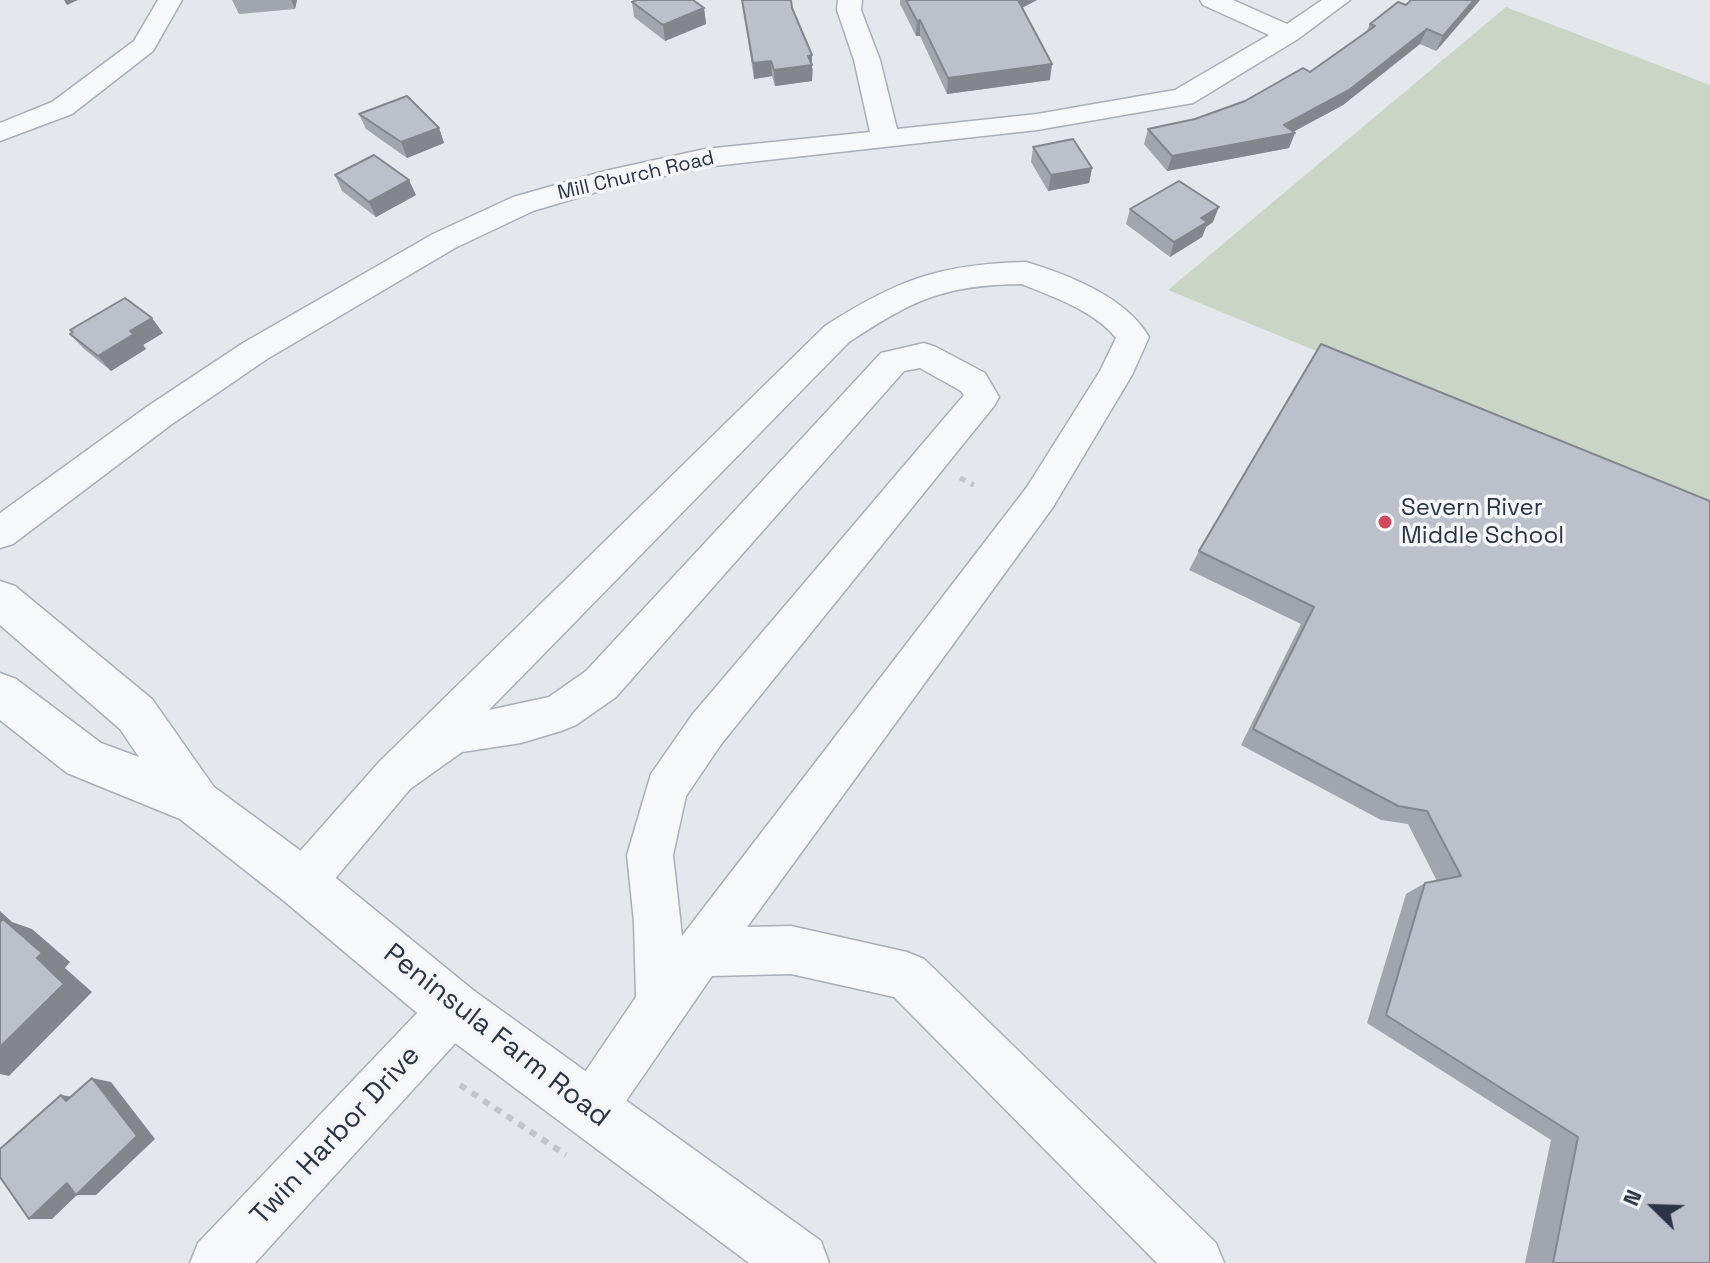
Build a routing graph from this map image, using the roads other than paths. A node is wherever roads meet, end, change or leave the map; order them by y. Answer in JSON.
{"nodes":[{"id":1,"x":170,"y":0,"type":"edge"},
{"id":2,"x":850,"y":0,"type":"edge"},
{"id":3,"x":1212,"y":0,"type":"edge"},
{"id":4,"x":1338,"y":0,"type":"edge"},
{"id":5,"x":1289,"y":34,"type":"junction"},
{"id":6,"x":0,"y":133,"type":"edge"},
{"id":7,"x":885,"y":138,"type":"junction"},
{"id":8,"x":0,"y":533,"type":"edge"},
{"id":9,"x":0,"y":599,"type":"edge"},
{"id":10,"x":0,"y":693,"type":"edge"},
{"id":11,"x":395,"y":775,"type":"junction"},
{"id":12,"x":197,"y":803,"type":"junction"},
{"id":13,"x":302,"y":883,"type":"junction"},
{"id":14,"x":700,"y":952,"type":"junction"},
{"id":15,"x":661,"y":1004,"type":"junction"},
{"id":16,"x":454,"y":1009,"type":"junction"},
{"id":17,"x":590,"y":1109,"type":"junction"},
{"id":18,"x":218,"y":1263,"type":"edge"},
{"id":19,"x":799,"y":1263,"type":"edge"},
{"id":20,"x":1196,"y":1263,"type":"edge"}],
"edges":[{"from":1,"to":6,"type":"street"},
{"from":2,"to":7,"type":"street"},
{"from":3,"to":5,"type":"street"},
{"from":4,"to":5,"type":"street","name":"Mill Church Road"},
{"from":5,"to":7,"type":"street","name":"Mill Church Road"},
{"from":7,"to":8,"type":"street","name":"Mill Church Road"},
{"from":9,"to":12,"type":"street"},
{"from":10,"to":12,"type":"street"},
{"from":11,"to":13,"type":"street"},
{"from":11,"to":14,"type":"street"},
{"from":11,"to":15,"type":"street"},
{"from":12,"to":13,"type":"street","name":"Peninsula Farm Road"},
{"from":13,"to":16,"type":"street","name":"Peninsula Farm Road"},
{"from":14,"to":15,"type":"street"},
{"from":14,"to":20,"type":"street"},
{"from":15,"to":17,"type":"street"},
{"from":16,"to":17,"type":"street","name":"Peninsula Farm Road"},
{"from":16,"to":18,"type":"street","name":"Twin Harbor Drive"},
{"from":17,"to":19,"type":"street","name":"Peninsula Farm Road"}]}
